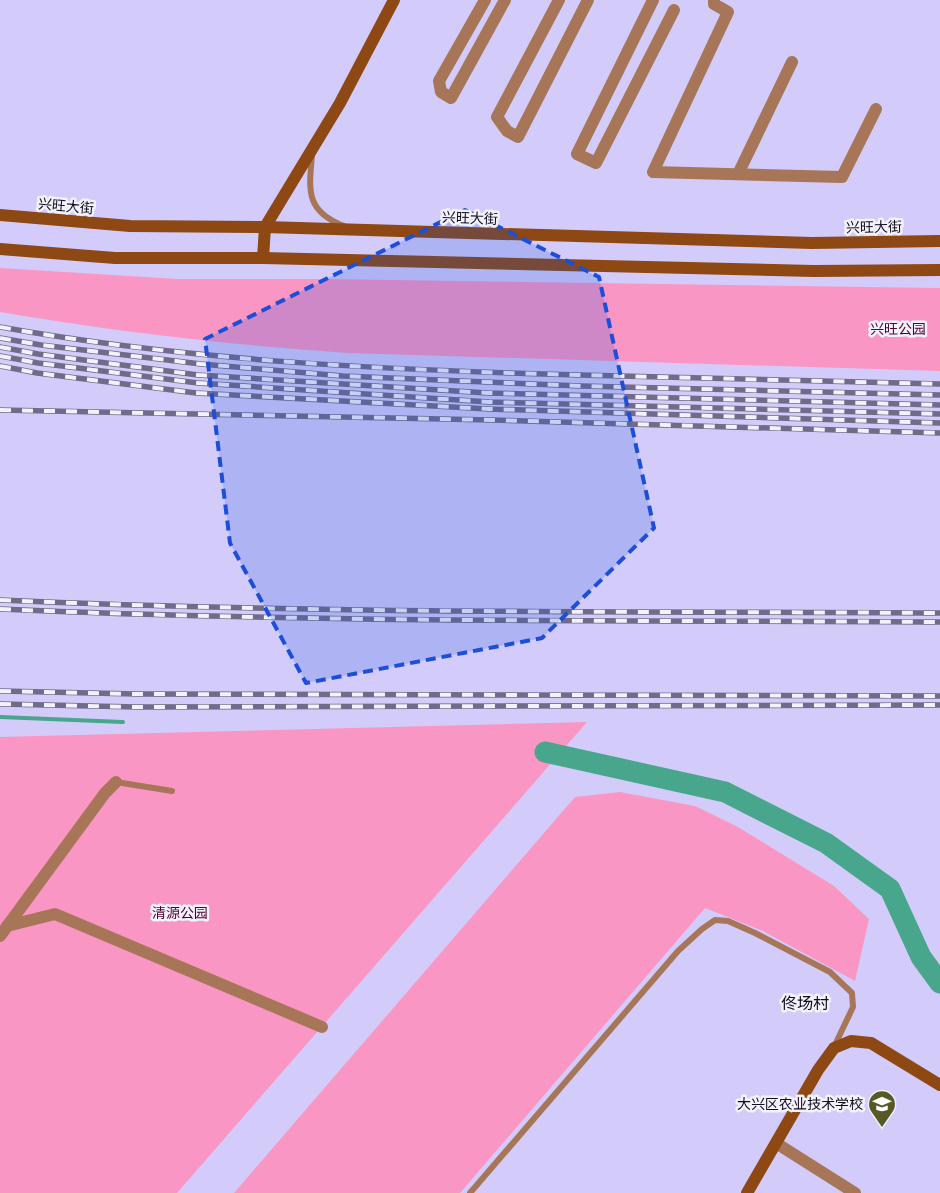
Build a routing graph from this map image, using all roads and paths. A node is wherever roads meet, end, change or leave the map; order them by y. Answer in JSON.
{"nodes":[{"id":1,"x":394,"y":0,"type":"edge"},
{"id":2,"x":485,"y":0,"type":"edge"},
{"id":3,"x":505,"y":0,"type":"edge"},
{"id":4,"x":559,"y":0,"type":"edge"},
{"id":5,"x":588,"y":0,"type":"edge"},
{"id":6,"x":653,"y":0,"type":"edge"},
{"id":7,"x":714,"y":0,"type":"edge"},
{"id":8,"x":674,"y":10,"type":"dead end"},
{"id":9,"x":792,"y":62,"type":"dead end"},
{"id":10,"x":876,"y":109,"type":"dead end"},
{"id":11,"x":313,"y":147,"type":"junction"},
{"id":12,"x":738,"y":174,"type":"junction"},
{"id":13,"x":0,"y":215,"type":"edge"},
{"id":14,"x":265,"y":227,"type":"junction"},
{"id":15,"x":354,"y":229,"type":"junction"},
{"id":16,"x":939,"y":240,"type":"edge"},
{"id":17,"x":0,"y":249,"type":"edge"},
{"id":18,"x":263,"y":258,"type":"junction"},
{"id":19,"x":940,"y":270,"type":"edge"},
{"id":20,"x":116,"y":782,"type":"joint"},
{"id":21,"x":172,"y":791,"type":"dead end"},
{"id":22,"x":4,"y":931,"type":"edge"},
{"id":23,"x":322,"y":1027,"type":"dead end"},
{"id":24,"x":834,"y":1048,"type":"junction"},
{"id":25,"x":940,"y":1085,"type":"edge"},
{"id":26,"x":776,"y":1143,"type":"junction"},
{"id":27,"x":470,"y":1193,"type":"edge"},
{"id":28,"x":747,"y":1193,"type":"edge"},
{"id":29,"x":855,"y":1193,"type":"edge"}],
"edges":[{"from":1,"to":11,"type":"main road"},
{"from":2,"to":3,"type":"street"},
{"from":4,"to":5,"type":"street"},
{"from":6,"to":8,"type":"street"},
{"from":7,"to":12,"type":"street"},
{"from":9,"to":12,"type":"street"},
{"from":10,"to":12,"type":"street"},
{"from":11,"to":14,"type":"main road"},
{"from":11,"to":15,"type":"lane"},
{"from":13,"to":14,"type":"main road","name":"兴旺大街"},
{"from":14,"to":15,"type":"main road","name":"兴旺大街"},
{"from":14,"to":18,"type":"main road"},
{"from":15,"to":16,"type":"main road","name":"兴旺大街"},
{"from":17,"to":18,"type":"main road"},
{"from":18,"to":19,"type":"main road"},
{"from":20,"to":21,"type":"lane"},
{"from":20,"to":22,"type":"street"},
{"from":22,"to":23,"type":"street"},
{"from":24,"to":25,"type":"main road"},
{"from":24,"to":26,"type":"main road"},
{"from":24,"to":27,"type":"lane"},
{"from":26,"to":28,"type":"main road"},
{"from":26,"to":29,"type":"street"}]}
